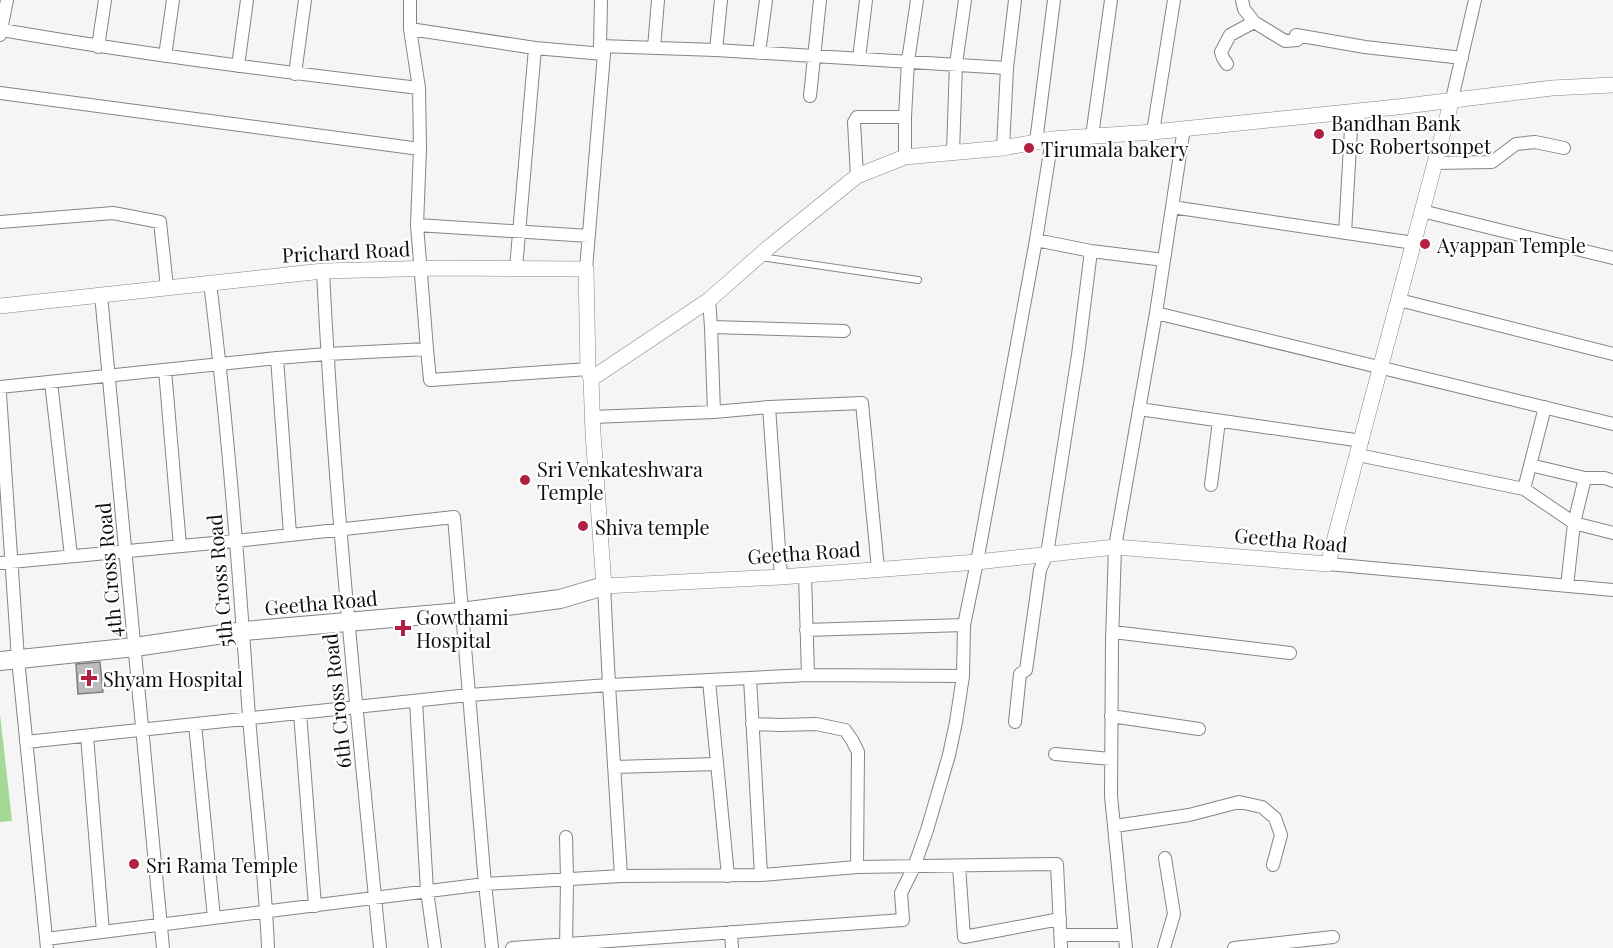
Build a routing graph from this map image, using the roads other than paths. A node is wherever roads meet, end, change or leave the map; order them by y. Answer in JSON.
{"nodes":[{"id":1,"x":7,"y":0,"type":"edge"},
{"id":2,"x":105,"y":0,"type":"edge"},
{"id":3,"x":173,"y":0,"type":"edge"},
{"id":4,"x":247,"y":0,"type":"edge"},
{"id":5,"x":305,"y":0,"type":"edge"},
{"id":6,"x":410,"y":0,"type":"edge"},
{"id":7,"x":602,"y":0,"type":"edge"},
{"id":8,"x":658,"y":0,"type":"edge"},
{"id":9,"x":721,"y":0,"type":"edge"},
{"id":10,"x":766,"y":0,"type":"edge"},
{"id":11,"x":819,"y":0,"type":"edge"},
{"id":12,"x":866,"y":0,"type":"edge"},
{"id":13,"x":917,"y":0,"type":"edge"},
{"id":14,"x":965,"y":0,"type":"edge"},
{"id":15,"x":1015,"y":0,"type":"edge"},
{"id":16,"x":1054,"y":0,"type":"edge"},
{"id":17,"x":1111,"y":0,"type":"edge"},
{"id":18,"x":1174,"y":0,"type":"edge"},
{"id":19,"x":1242,"y":0,"type":"edge"},
{"id":20,"x":1475,"y":0,"type":"edge"},
{"id":21,"x":1254,"y":22,"type":"junction"},
{"id":22,"x":410,"y":29,"type":"junction"},
{"id":23,"x":1,"y":33,"type":"edge"},
{"id":24,"x":98,"y":47,"type":"junction"},
{"id":25,"x":536,"y":48,"type":"junction"},
{"id":26,"x":654,"y":48,"type":"junction"},
{"id":27,"x":602,"y":50,"type":"junction"},
{"id":28,"x":716,"y":50,"type":"junction"},
{"id":29,"x":759,"y":53,"type":"junction"},
{"id":30,"x":165,"y":56,"type":"junction"},
{"id":31,"x":813,"y":56,"type":"junction"},
{"id":32,"x":1462,"y":58,"type":"junction"},
{"id":33,"x":859,"y":59,"type":"junction"},
{"id":34,"x":908,"y":61,"type":"junction"},
{"id":35,"x":956,"y":64,"type":"junction"},
{"id":36,"x":1227,"y":64,"type":"dead end"},
{"id":37,"x":238,"y":66,"type":"junction"},
{"id":38,"x":1006,"y":68,"type":"junction"},
{"id":39,"x":295,"y":74,"type":"junction"},
{"id":40,"x":1613,"y":86,"type":"edge"},
{"id":41,"x":419,"y":88,"type":"junction"},
{"id":42,"x":0,"y":93,"type":"edge"},
{"id":43,"x":810,"y":96,"type":"dead end"},
{"id":44,"x":1452,"y":99,"type":"junction"},
{"id":45,"x":1352,"y":111,"type":"junction"},
{"id":46,"x":905,"y":117,"type":"junction"},
{"id":47,"x":1184,"y":128,"type":"junction"},
{"id":48,"x":1153,"y":132,"type":"junction"},
{"id":49,"x":1092,"y":136,"type":"junction"},
{"id":50,"x":1052,"y":139,"type":"junction"},
{"id":51,"x":1036,"y":142,"type":"junction"},
{"id":52,"x":1003,"y":148,"type":"junction"},
{"id":53,"x":1564,"y":148,"type":"dead end"},
{"id":54,"x":420,"y":149,"type":"junction"},
{"id":55,"x":953,"y":152,"type":"junction"},
{"id":56,"x":905,"y":157,"type":"junction"},
{"id":57,"x":1435,"y":163,"type":"junction"},
{"id":58,"x":857,"y":176,"type":"junction"},
{"id":59,"x":1172,"y":207,"type":"junction"},
{"id":60,"x":1422,"y":211,"type":"junction"},
{"id":61,"x":0,"y":222,"type":"edge"},
{"id":62,"x":417,"y":225,"type":"junction"},
{"id":63,"x":519,"y":232,"type":"junction"},
{"id":64,"x":1346,"y":233,"type":"junction"},
{"id":65,"x":589,"y":236,"type":"junction"},
{"id":66,"x":1036,"y":240,"type":"junction"},
{"id":67,"x":1414,"y":243,"type":"junction"},
{"id":68,"x":1091,"y":251,"type":"junction"},
{"id":69,"x":759,"y":256,"type":"junction"},
{"id":70,"x":1613,"y":258,"type":"edge"},
{"id":71,"x":1164,"y":260,"type":"junction"},
{"id":72,"x":420,"y":268,"type":"junction"},
{"id":73,"x":516,"y":268,"type":"junction"},
{"id":74,"x":586,"y":269,"type":"junction"},
{"id":75,"x":323,"y":271,"type":"junction"},
{"id":76,"x":918,"y":280,"type":"dead end"},
{"id":77,"x":210,"y":282,"type":"junction"},
{"id":78,"x":167,"y":287,"type":"junction"},
{"id":79,"x":101,"y":295,"type":"junction"},
{"id":80,"x":709,"y":300,"type":"junction"},
{"id":81,"x":1399,"y":300,"type":"junction"},
{"id":82,"x":0,"y":306,"type":"edge"},
{"id":83,"x":1156,"y":313,"type":"junction"},
{"id":84,"x":711,"y":327,"type":"junction"},
{"id":85,"x":844,"y":331,"type":"dead end"},
{"id":86,"x":427,"y":348,"type":"junction"},
{"id":87,"x":327,"y":354,"type":"junction"},
{"id":88,"x":1613,"y":354,"type":"edge"},
{"id":89,"x":277,"y":358,"type":"junction"},
{"id":90,"x":220,"y":364,"type":"junction"},
{"id":91,"x":1382,"y":367,"type":"junction"},
{"id":92,"x":165,"y":370,"type":"junction"},
{"id":93,"x":590,"y":374,"type":"junction"},
{"id":94,"x":109,"y":376,"type":"junction"},
{"id":95,"x":51,"y":382,"type":"junction"},
{"id":96,"x":0,"y":387,"type":"edge"},
{"id":97,"x":0,"y":394,"type":"edge"},
{"id":98,"x":769,"y":407,"type":"junction"},
{"id":99,"x":1545,"y":407,"type":"junction"},
{"id":100,"x":1139,"y":409,"type":"junction"},
{"id":101,"x":714,"y":412,"type":"junction"},
{"id":102,"x":593,"y":417,"type":"junction"},
{"id":103,"x":1219,"y":421,"type":"junction"},
{"id":104,"x":1,"y":424,"type":"edge"},
{"id":105,"x":1613,"y":424,"type":"edge"},
{"id":106,"x":1360,"y":448,"type":"junction"},
{"id":107,"x":1530,"y":465,"type":"junction"},
{"id":108,"x":1585,"y":478,"type":"junction"},
{"id":109,"x":1613,"y":481,"type":"edge"},
{"id":110,"x":1210,"y":485,"type":"dead end"},
{"id":111,"x":1524,"y":489,"type":"junction"},
{"id":112,"x":1574,"y":523,"type":"junction"},
{"id":113,"x":340,"y":529,"type":"junction"},
{"id":114,"x":1613,"y":533,"type":"edge"},
{"id":115,"x":290,"y":534,"type":"junction"},
{"id":116,"x":235,"y":541,"type":"junction"},
{"id":117,"x":180,"y":546,"type":"junction"},
{"id":118,"x":1115,"y":547,"type":"junction"},
{"id":119,"x":126,"y":550,"type":"junction"},
{"id":120,"x":1047,"y":554,"type":"junction"},
{"id":121,"x":71,"y":556,"type":"junction"},
{"id":122,"x":977,"y":562,"type":"junction"},
{"id":123,"x":6,"y":563,"type":"edge"},
{"id":124,"x":1328,"y":564,"type":"junction"},
{"id":125,"x":878,"y":569,"type":"junction"},
{"id":126,"x":805,"y":576,"type":"junction"},
{"id":127,"x":781,"y":577,"type":"junction"},
{"id":128,"x":604,"y":586,"type":"junction"},
{"id":129,"x":1566,"y":586,"type":"junction"},
{"id":130,"x":1613,"y":590,"type":"edge"},
{"id":131,"x":461,"y":612,"type":"junction"},
{"id":132,"x":348,"y":622,"type":"junction"},
{"id":133,"x":964,"y":625,"type":"junction"},
{"id":134,"x":806,"y":630,"type":"junction"},
{"id":135,"x":244,"y":632,"type":"junction"},
{"id":136,"x":1113,"y":632,"type":"junction"},
{"id":137,"x":135,"y":647,"type":"junction"},
{"id":138,"x":1290,"y":653,"type":"dead end"},
{"id":139,"x":9,"y":660,"type":"edge"},
{"id":140,"x":808,"y":675,"type":"junction"},
{"id":141,"x":963,"y":676,"type":"junction"},
{"id":142,"x":750,"y":678,"type":"junction"},
{"id":143,"x":709,"y":681,"type":"junction"},
{"id":144,"x":609,"y":685,"type":"junction"},
{"id":145,"x":469,"y":695,"type":"junction"},
{"id":146,"x":416,"y":701,"type":"junction"},
{"id":147,"x":356,"y":707,"type":"junction"},
{"id":148,"x":300,"y":713,"type":"junction"},
{"id":149,"x":1112,"y":716,"type":"junction"},
{"id":150,"x":249,"y":718,"type":"junction"},
{"id":151,"x":1016,"y":722,"type":"dead end"},
{"id":152,"x":195,"y":724,"type":"junction"},
{"id":153,"x":752,"y":724,"type":"junction"},
{"id":154,"x":1199,"y":729,"type":"dead end"},
{"id":155,"x":142,"y":730,"type":"junction"},
{"id":156,"x":87,"y":736,"type":"junction"},
{"id":157,"x":26,"y":742,"type":"junction"},
{"id":158,"x":1055,"y":754,"type":"dead end"},
{"id":159,"x":1111,"y":759,"type":"junction"},
{"id":160,"x":717,"y":764,"type":"junction"},
{"id":161,"x":614,"y":766,"type":"junction"},
{"id":162,"x":1115,"y":826,"type":"junction"},
{"id":163,"x":566,"y":837,"type":"dead end"},
{"id":164,"x":1165,"y":858,"type":"dead end"},
{"id":165,"x":1273,"y":865,"type":"dead end"},
{"id":166,"x":959,"y":866,"type":"junction"},
{"id":167,"x":857,"y":867,"type":"junction"},
{"id":168,"x":914,"y":867,"type":"junction"},
{"id":169,"x":761,"y":875,"type":"junction"},
{"id":170,"x":621,"y":876,"type":"junction"},
{"id":171,"x":728,"y":876,"type":"junction"},
{"id":172,"x":567,"y":879,"type":"junction"},
{"id":173,"x":485,"y":884,"type":"junction"},
{"id":174,"x":427,"y":891,"type":"junction"},
{"id":175,"x":375,"y":898,"type":"junction"},
{"id":176,"x":315,"y":906,"type":"junction"},
{"id":177,"x":267,"y":912,"type":"junction"},
{"id":178,"x":214,"y":918,"type":"junction"},
{"id":179,"x":1060,"y":919,"type":"junction"},
{"id":180,"x":161,"y":924,"type":"junction"},
{"id":181,"x":103,"y":932,"type":"junction"},
{"id":182,"x":731,"y":932,"type":"junction"},
{"id":183,"x":1060,"y":935,"type":"junction"},
{"id":184,"x":1124,"y":935,"type":"junction"},
{"id":185,"x":1333,"y":937,"type":"dead end"},
{"id":186,"x":677,"y":942,"type":"edge"},
{"id":187,"x":47,"y":943,"type":"edge"},
{"id":188,"x":623,"y":944,"type":"edge"},
{"id":189,"x":566,"y":946,"type":"edge"},
{"id":190,"x":163,"y":948,"type":"edge"},
{"id":191,"x":268,"y":948,"type":"edge"},
{"id":192,"x":380,"y":948,"type":"edge"},
{"id":193,"x":435,"y":948,"type":"edge"},
{"id":194,"x":492,"y":948,"type":"edge"},
{"id":195,"x":512,"y":948,"type":"edge"},
{"id":196,"x":732,"y":948,"type":"edge"},
{"id":197,"x":1061,"y":948,"type":"edge"},
{"id":198,"x":1126,"y":948,"type":"edge"},
{"id":199,"x":1164,"y":948,"type":"edge"},
{"id":200,"x":1234,"y":948,"type":"edge"}],
"edges":[{"from":1,"to":23,"type":"street"},
{"from":2,"to":24,"type":"street"},
{"from":3,"to":30,"type":"street"},
{"from":4,"to":37,"type":"street"},
{"from":5,"to":39,"type":"street"},
{"from":6,"to":22,"type":"street"},
{"from":7,"to":27,"type":"street"},
{"from":8,"to":26,"type":"street"},
{"from":9,"to":28,"type":"street"},
{"from":10,"to":29,"type":"street"},
{"from":11,"to":31,"type":"street"},
{"from":12,"to":33,"type":"street"},
{"from":13,"to":34,"type":"street"},
{"from":14,"to":35,"type":"street"},
{"from":15,"to":38,"type":"street"},
{"from":16,"to":51,"type":"street"},
{"from":17,"to":49,"type":"street"},
{"from":18,"to":48,"type":"street"},
{"from":19,"to":21,"type":"street"},
{"from":20,"to":32,"type":"street"},
{"from":21,"to":32,"type":"street"},
{"from":21,"to":36,"type":"street"},
{"from":22,"to":25,"type":"street"},
{"from":22,"to":41,"type":"street"},
{"from":23,"to":24,"type":"street"},
{"from":24,"to":30,"type":"street"},
{"from":25,"to":27,"type":"street"},
{"from":25,"to":63,"type":"street"},
{"from":26,"to":27,"type":"street"},
{"from":26,"to":28,"type":"street"},
{"from":27,"to":65,"type":"street"},
{"from":28,"to":29,"type":"street"},
{"from":29,"to":31,"type":"street"},
{"from":30,"to":37,"type":"street"},
{"from":31,"to":33,"type":"street"},
{"from":31,"to":43,"type":"street"},
{"from":32,"to":44,"type":"street"},
{"from":33,"to":34,"type":"street"},
{"from":34,"to":35,"type":"street"},
{"from":34,"to":46,"type":"street"},
{"from":35,"to":38,"type":"street"},
{"from":35,"to":55,"type":"street"},
{"from":37,"to":39,"type":"street"},
{"from":38,"to":52,"type":"street"},
{"from":39,"to":41,"type":"street"},
{"from":40,"to":44,"type":"street"},
{"from":41,"to":54,"type":"street"},
{"from":42,"to":54,"type":"street"},
{"from":44,"to":45,"type":"street"},
{"from":44,"to":57,"type":"street"},
{"from":45,"to":47,"type":"street"},
{"from":45,"to":64,"type":"street"},
{"from":46,"to":56,"type":"street"},
{"from":46,"to":58,"type":"street"},
{"from":47,"to":48,"type":"street"},
{"from":47,"to":59,"type":"street"},
{"from":48,"to":49,"type":"street"},
{"from":49,"to":50,"type":"street"},
{"from":50,"to":51,"type":"street"},
{"from":50,"to":66,"type":"street"},
{"from":51,"to":52,"type":"street"},
{"from":52,"to":55,"type":"street"},
{"from":53,"to":57,"type":"street"},
{"from":54,"to":62,"type":"street"},
{"from":55,"to":56,"type":"street"},
{"from":56,"to":58,"type":"street"},
{"from":57,"to":60,"type":"street"},
{"from":58,"to":69,"type":"street"},
{"from":59,"to":64,"type":"street"},
{"from":59,"to":71,"type":"street"},
{"from":60,"to":67,"type":"street"},
{"from":60,"to":70,"type":"street"},
{"from":61,"to":78,"type":"street"},
{"from":62,"to":63,"type":"street"},
{"from":62,"to":72,"type":"street"},
{"from":63,"to":65,"type":"street"},
{"from":63,"to":73,"type":"street"},
{"from":64,"to":67,"type":"street"},
{"from":65,"to":74,"type":"street"},
{"from":66,"to":68,"type":"street"},
{"from":66,"to":122,"type":"street"},
{"from":67,"to":81,"type":"street"},
{"from":68,"to":71,"type":"street"},
{"from":68,"to":120,"type":"street"},
{"from":69,"to":76,"type":"lane"},
{"from":69,"to":80,"type":"street"},
{"from":71,"to":83,"type":"street"},
{"from":72,"to":73,"type":"street","name":"Prichard Road"},
{"from":72,"to":75,"type":"street","name":"Prichard Road"},
{"from":72,"to":86,"type":"street"},
{"from":73,"to":74,"type":"street","name":"Prichard Road"},
{"from":74,"to":93,"type":"street"},
{"from":75,"to":77,"type":"street","name":"Prichard Road"},
{"from":75,"to":87,"type":"street","name":"6th Cross Road"},
{"from":77,"to":78,"type":"street","name":"Prichard Road"},
{"from":77,"to":90,"type":"street","name":"5th Cross Road"},
{"from":78,"to":79,"type":"street","name":"Prichard Road"},
{"from":79,"to":82,"type":"street","name":"Prichard Road"},
{"from":79,"to":94,"type":"street","name":"4th Cross Road"},
{"from":80,"to":84,"type":"street"},
{"from":80,"to":93,"type":"street"},
{"from":81,"to":88,"type":"street"},
{"from":81,"to":91,"type":"street"},
{"from":83,"to":91,"type":"street"},
{"from":83,"to":100,"type":"street"},
{"from":84,"to":85,"type":"street"},
{"from":84,"to":101,"type":"street"},
{"from":86,"to":87,"type":"street"},
{"from":86,"to":93,"type":"street"},
{"from":87,"to":89,"type":"street"},
{"from":87,"to":113,"type":"street","name":"6th Cross Road"},
{"from":89,"to":90,"type":"street"},
{"from":89,"to":115,"type":"street"},
{"from":90,"to":92,"type":"street"},
{"from":90,"to":116,"type":"street","name":"5th Cross Road"},
{"from":91,"to":99,"type":"street"},
{"from":91,"to":106,"type":"street"},
{"from":92,"to":94,"type":"street"},
{"from":92,"to":117,"type":"street"},
{"from":93,"to":102,"type":"street"},
{"from":94,"to":95,"type":"street"},
{"from":94,"to":119,"type":"street","name":"4th Cross Road"},
{"from":95,"to":96,"type":"street"},
{"from":95,"to":121,"type":"street"},
{"from":97,"to":104,"type":"street"},
{"from":98,"to":101,"type":"street"},
{"from":98,"to":125,"type":"street"},
{"from":98,"to":127,"type":"street"},
{"from":99,"to":105,"type":"street"},
{"from":99,"to":107,"type":"street"},
{"from":100,"to":103,"type":"street"},
{"from":100,"to":118,"type":"street"},
{"from":101,"to":102,"type":"street"},
{"from":102,"to":128,"type":"street"},
{"from":103,"to":106,"type":"street"},
{"from":103,"to":110,"type":"street"},
{"from":104,"to":123,"type":"street"},
{"from":106,"to":111,"type":"street"},
{"from":106,"to":124,"type":"street"},
{"from":107,"to":108,"type":"street"},
{"from":107,"to":111,"type":"street"},
{"from":108,"to":109,"type":"street"},
{"from":108,"to":112,"type":"street"},
{"from":111,"to":112,"type":"street"},
{"from":112,"to":114,"type":"street"},
{"from":112,"to":129,"type":"street"},
{"from":113,"to":115,"type":"street"},
{"from":113,"to":131,"type":"street"},
{"from":113,"to":132,"type":"street","name":"6th Cross Road"},
{"from":115,"to":116,"type":"street"},
{"from":116,"to":117,"type":"street"},
{"from":116,"to":135,"type":"street","name":"5th Cross Road"},
{"from":117,"to":119,"type":"street"},
{"from":118,"to":120,"type":"street","name":"Geetha Road"},
{"from":118,"to":124,"type":"street","name":"Geetha Road"},
{"from":118,"to":136,"type":"street"},
{"from":119,"to":121,"type":"street"},
{"from":119,"to":137,"type":"street","name":"4th Cross Road"},
{"from":120,"to":122,"type":"street","name":"Geetha Road"},
{"from":120,"to":151,"type":"street"},
{"from":121,"to":123,"type":"street"},
{"from":122,"to":125,"type":"street","name":"Geetha Road"},
{"from":122,"to":133,"type":"street"},
{"from":123,"to":139,"type":"street"},
{"from":124,"to":129,"type":"street","name":"Geetha Road"},
{"from":125,"to":126,"type":"street","name":"Geetha Road"},
{"from":126,"to":127,"type":"street","name":"Geetha Road"},
{"from":126,"to":134,"type":"street"},
{"from":127,"to":128,"type":"street","name":"Geetha Road"},
{"from":128,"to":131,"type":"main road","name":"Geetha Road"},
{"from":128,"to":144,"type":"street"},
{"from":129,"to":130,"type":"street","name":"Geetha Road"},
{"from":131,"to":132,"type":"main road","name":"Geetha Road"},
{"from":131,"to":145,"type":"street"},
{"from":132,"to":135,"type":"main road","name":"Geetha Road"},
{"from":132,"to":147,"type":"street","name":"6th Cross Road"},
{"from":133,"to":134,"type":"street"},
{"from":133,"to":141,"type":"street"},
{"from":134,"to":140,"type":"street"},
{"from":135,"to":137,"type":"main road","name":"Geetha Road"},
{"from":135,"to":150,"type":"street","name":"5th Cross Road"},
{"from":136,"to":138,"type":"street"},
{"from":136,"to":149,"type":"street"},
{"from":137,"to":139,"type":"main road","name":"Geetha Road"},
{"from":137,"to":155,"type":"street","name":"4th Cross Road"},
{"from":139,"to":157,"type":"street"},
{"from":140,"to":141,"type":"street"},
{"from":140,"to":142,"type":"street"},
{"from":141,"to":168,"type":"street"},
{"from":142,"to":143,"type":"street"},
{"from":142,"to":153,"type":"street"},
{"from":143,"to":144,"type":"street"},
{"from":143,"to":160,"type":"street"},
{"from":144,"to":145,"type":"street"},
{"from":144,"to":161,"type":"street"},
{"from":145,"to":146,"type":"street"},
{"from":145,"to":173,"type":"street"},
{"from":146,"to":147,"type":"street"},
{"from":146,"to":174,"type":"street"},
{"from":147,"to":148,"type":"street"},
{"from":147,"to":175,"type":"street","name":"6th Cross Road"},
{"from":148,"to":150,"type":"street"},
{"from":148,"to":176,"type":"street"},
{"from":149,"to":154,"type":"street"},
{"from":149,"to":159,"type":"street"},
{"from":150,"to":152,"type":"street"},
{"from":150,"to":177,"type":"street","name":"5th Cross Road"},
{"from":152,"to":155,"type":"street"},
{"from":152,"to":178,"type":"street"},
{"from":153,"to":167,"type":"street"},
{"from":153,"to":169,"type":"street"},
{"from":155,"to":156,"type":"street"},
{"from":155,"to":180,"type":"street","name":"4th Cross Road"},
{"from":156,"to":157,"type":"street"},
{"from":156,"to":181,"type":"street"},
{"from":157,"to":187,"type":"street"},
{"from":158,"to":159,"type":"street"},
{"from":159,"to":162,"type":"street"},
{"from":160,"to":161,"type":"street"},
{"from":160,"to":171,"type":"street"},
{"from":161,"to":170,"type":"street"},
{"from":162,"to":165,"type":"street"},
{"from":162,"to":184,"type":"street"},
{"from":163,"to":172,"type":"street"},
{"from":164,"to":199,"type":"street"},
{"from":166,"to":168,"type":"street"},
{"from":166,"to":179,"type":"street"},
{"from":166,"to":179,"type":"street"},
{"from":167,"to":168,"type":"street"},
{"from":167,"to":169,"type":"street"},
{"from":168,"to":182,"type":"street"},
{"from":169,"to":171,"type":"street"},
{"from":170,"to":171,"type":"street"},
{"from":170,"to":172,"type":"street"},
{"from":172,"to":173,"type":"street"},
{"from":172,"to":189,"type":"street"},
{"from":173,"to":174,"type":"street"},
{"from":173,"to":194,"type":"street"},
{"from":174,"to":175,"type":"street"},
{"from":174,"to":193,"type":"street"},
{"from":175,"to":176,"type":"street"},
{"from":175,"to":192,"type":"street","name":"6th Cross Road"},
{"from":176,"to":177,"type":"street"},
{"from":177,"to":178,"type":"street"},
{"from":177,"to":191,"type":"street","name":"5th Cross Road"},
{"from":178,"to":180,"type":"street"},
{"from":179,"to":183,"type":"street"},
{"from":180,"to":181,"type":"street"},
{"from":180,"to":190,"type":"street","name":"4th Cross Road"},
{"from":181,"to":187,"type":"street"},
{"from":182,"to":186,"type":"street"},
{"from":182,"to":196,"type":"street"},
{"from":183,"to":184,"type":"street"},
{"from":183,"to":197,"type":"street"},
{"from":184,"to":198,"type":"street"},
{"from":185,"to":200,"type":"street"},
{"from":186,"to":188,"type":"street"},
{"from":188,"to":189,"type":"street"},
{"from":189,"to":195,"type":"street"}]}
